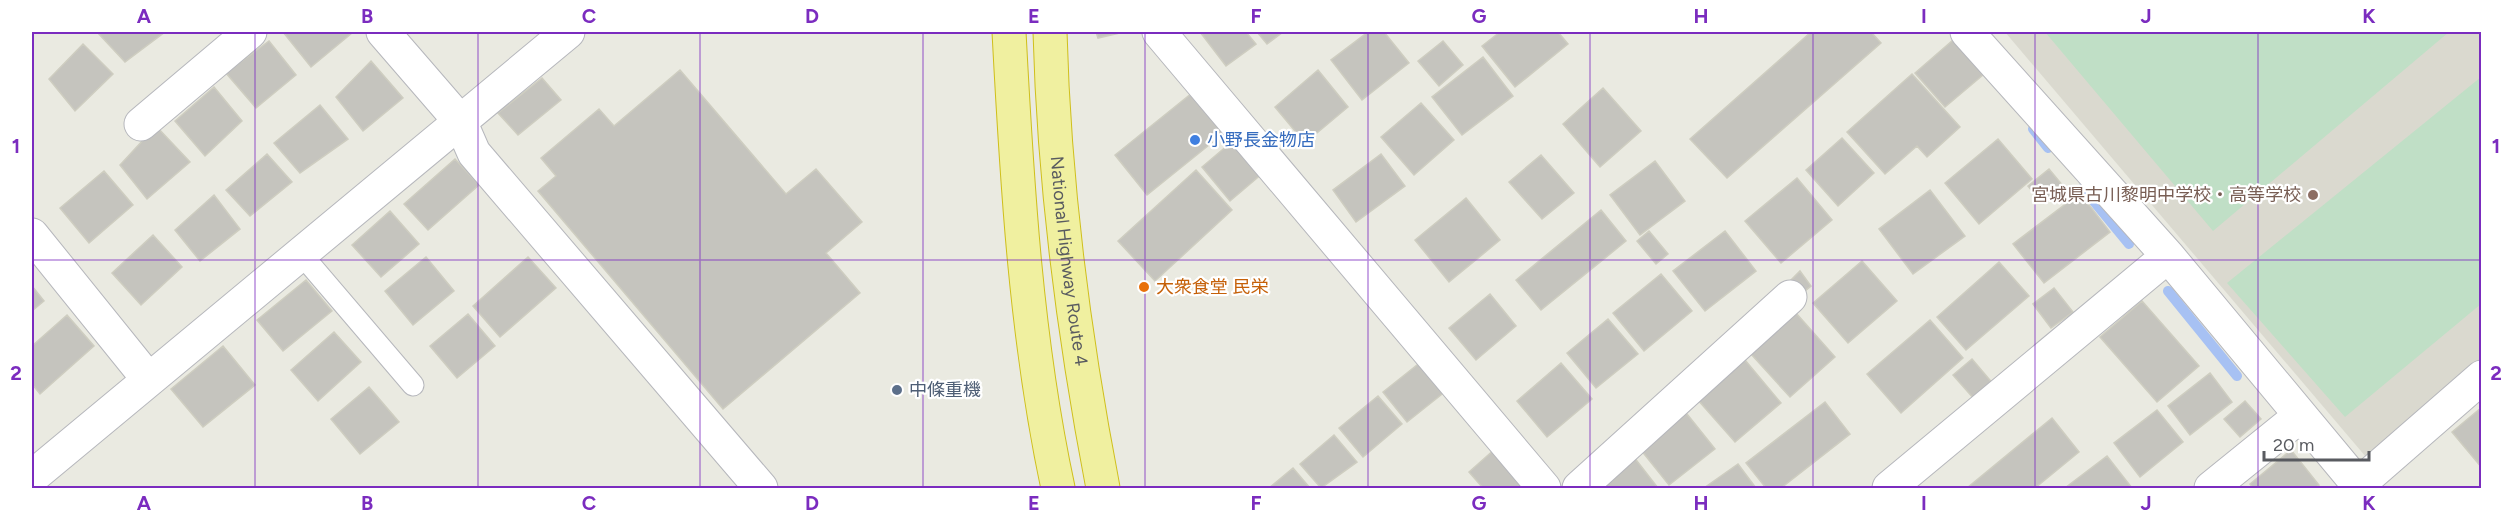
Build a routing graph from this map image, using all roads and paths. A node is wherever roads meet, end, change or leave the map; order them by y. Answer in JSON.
{"nodes":[{"id":1,"x":250,"y":32,"type":"edge"},
{"id":2,"x":383,"y":32,"type":"edge"},
{"id":3,"x":568,"y":32,"type":"edge"},
{"id":4,"x":1009,"y":32,"type":"edge"},
{"id":5,"x":1050,"y":32,"type":"edge"},
{"id":6,"x":1160,"y":32,"type":"edge"},
{"id":7,"x":1967,"y":32,"type":"edge"},
{"id":8,"x":460,"y":121,"type":"junction"},
{"id":9,"x":141,"y":124,"type":"dead end"},
{"id":10,"x":32,"y":235,"type":"edge"},
{"id":11,"x":302,"y":255,"type":"junction"},
{"id":12,"x":2168,"y":256,"type":"junction"},
{"id":13,"x":1790,"y":297,"type":"dead end"},
{"id":14,"x":2481,"y":377,"type":"edge"},
{"id":15,"x":149,"y":380,"type":"junction"},
{"id":16,"x":413,"y":385,"type":"dead end"},
{"id":17,"x":2300,"y":416,"type":"junction"},
{"id":18,"x":32,"y":477,"type":"edge"},
{"id":19,"x":2359,"y":487,"type":"edge"},
{"id":20,"x":761,"y":489,"type":"edge"},
{"id":21,"x":1058,"y":489,"type":"edge"},
{"id":22,"x":1103,"y":489,"type":"edge"},
{"id":23,"x":1544,"y":489,"type":"edge"},
{"id":24,"x":1578,"y":489,"type":"edge"},
{"id":25,"x":1889,"y":489,"type":"edge"},
{"id":26,"x":2211,"y":489,"type":"edge"}],
"edges":[{"from":1,"to":9,"type":"street"},
{"from":2,"to":8,"type":"street"},
{"from":3,"to":8,"type":"street"},
{"from":4,"to":21,"type":"highway"},
{"from":5,"to":22,"type":"highway","name":"National Highway Route 4"},
{"from":6,"to":23,"type":"street"},
{"from":7,"to":12,"type":"street"},
{"from":8,"to":11,"type":"street"},
{"from":8,"to":20,"type":"street"},
{"from":10,"to":15,"type":"street"},
{"from":11,"to":15,"type":"street"},
{"from":11,"to":16,"type":"lane"},
{"from":12,"to":17,"type":"street"},
{"from":12,"to":25,"type":"street"},
{"from":13,"to":24,"type":"street"},
{"from":14,"to":19,"type":"street"},
{"from":15,"to":18,"type":"street"},
{"from":17,"to":19,"type":"street"},
{"from":17,"to":26,"type":"street"}]}
